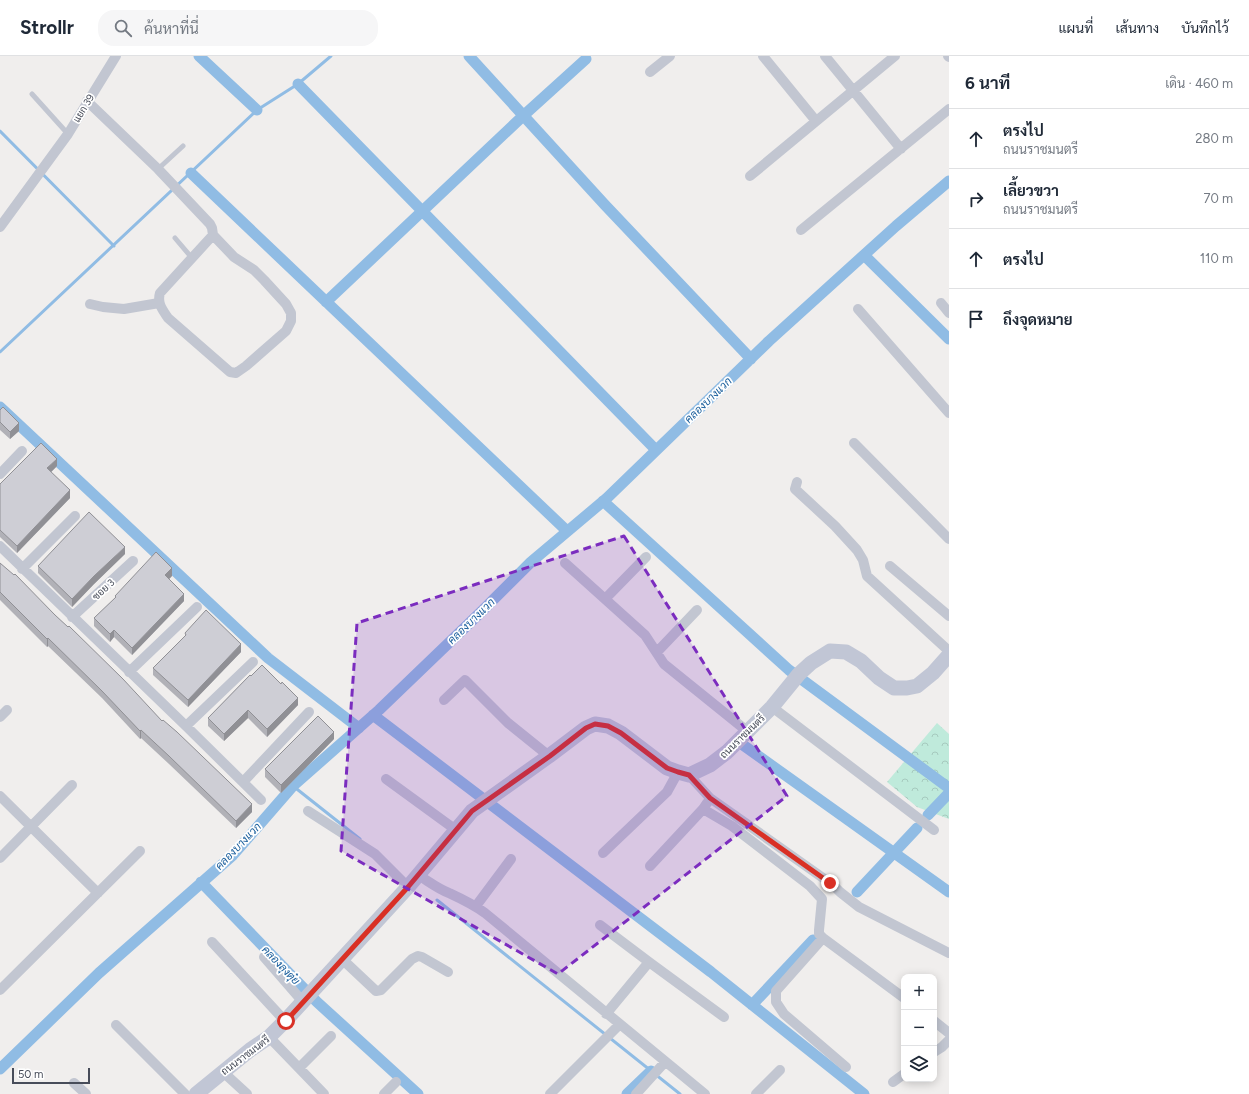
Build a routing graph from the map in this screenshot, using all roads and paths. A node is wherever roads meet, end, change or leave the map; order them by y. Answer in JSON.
{"nodes":[{"id":1,"x":670,"y":56,"type":"edge"},
{"id":2,"x":764,"y":56,"type":"edge"},
{"id":3,"x":826,"y":56,"type":"edge"},
{"id":4,"x":895,"y":56,"type":"edge"},
{"id":5,"x":110,"y":58,"type":"edge"},
{"id":6,"x":650,"y":72,"type":"dead end"},
{"id":7,"x":853,"y":90,"type":"junction"},
{"id":8,"x":32,"y":94,"type":"dead end"},
{"id":9,"x":87,"y":101,"type":"junction"},
{"id":10,"x":949,"y":109,"type":"edge"},
{"id":11,"x":816,"y":121,"type":"junction"},
{"id":12,"x":68,"y":134,"type":"junction"},
{"id":13,"x":183,"y":146,"type":"dead end"},
{"id":14,"x":900,"y":149,"type":"junction"},
{"id":15,"x":158,"y":169,"type":"junction"},
{"id":16,"x":750,"y":176,"type":"dead end"},
{"id":17,"x":0,"y":227,"type":"edge"},
{"id":18,"x":800,"y":230,"type":"dead end"},
{"id":19,"x":213,"y":235,"type":"junction"},
{"id":20,"x":175,"y":238,"type":"dead end"},
{"id":21,"x":192,"y":258,"type":"junction"},
{"id":22,"x":159,"y":303,"type":"junction"},
{"id":23,"x":940,"y":303,"type":"dead end"},
{"id":24,"x":90,"y":304,"type":"dead end"},
{"id":25,"x":858,"y":309,"type":"dead end"},
{"id":26,"x":949,"y":313,"type":"edge"},
{"id":27,"x":949,"y":413,"type":"edge"},
{"id":28,"x":854,"y":443,"type":"dead end"},
{"id":29,"x":22,"y":452,"type":"dead end"},
{"id":30,"x":0,"y":474,"type":"edge"},
{"id":31,"x":797,"y":482,"type":"dead end"},
{"id":32,"x":75,"y":516,"type":"dead end"},
{"id":33,"x":949,"y":539,"type":"edge"},
{"id":34,"x":0,"y":546,"type":"edge"},
{"id":35,"x":646,"y":557,"type":"dead end"},
{"id":36,"x":133,"y":561,"type":"dead end"},
{"id":37,"x":565,"y":563,"type":"dead end"},
{"id":38,"x":890,"y":566,"type":"dead end"},
{"id":39,"x":22,"y":569,"type":"junction"},
{"id":40,"x":605,"y":599,"type":"junction"},
{"id":41,"x":197,"y":607,"type":"dead end"},
{"id":42,"x":697,"y":610,"type":"dead end"},
{"id":43,"x":949,"y":616,"type":"edge"},
{"id":44,"x":72,"y":618,"type":"junction"},
{"id":45,"x":949,"y":651,"type":"edge"},
{"id":46,"x":657,"y":652,"type":"junction"},
{"id":47,"x":949,"y":655,"type":"edge"},
{"id":48,"x":253,"y":662,"type":"dead end"},
{"id":49,"x":129,"y":672,"type":"junction"},
{"id":50,"x":444,"y":700,"type":"dead end"},
{"id":51,"x":772,"y":707,"type":"junction"},
{"id":52,"x":309,"y":712,"type":"dead end"},
{"id":53,"x":186,"y":726,"type":"junction"},
{"id":54,"x":747,"y":731,"type":"junction"},
{"id":55,"x":550,"y":756,"type":"junction"},
{"id":56,"x":684,"y":773,"type":"junction"},
{"id":57,"x":386,"y":779,"type":"dead end"},
{"id":58,"x":243,"y":782,"type":"junction"},
{"id":59,"x":72,"y":785,"type":"dead end"},
{"id":60,"x":0,"y":796,"type":"edge"},
{"id":61,"x":710,"y":798,"type":"junction"},
{"id":62,"x":261,"y":800,"type":"dead end"},
{"id":63,"x":703,"y":809,"type":"junction"},
{"id":64,"x":308,"y":811,"type":"dead end"},
{"id":65,"x":30,"y":827,"type":"junction"},
{"id":66,"x":456,"y":830,"type":"junction"},
{"id":67,"x":934,"y":830,"type":"dead end"},
{"id":68,"x":140,"y":851,"type":"dead end"},
{"id":69,"x":603,"y":854,"type":"dead end"},
{"id":70,"x":0,"y":858,"type":"edge"},
{"id":71,"x":511,"y":860,"type":"dead end"},
{"id":72,"x":650,"y":866,"type":"dead end"},
{"id":73,"x":418,"y":875,"type":"junction"},
{"id":74,"x":819,"y":875,"type":"junction"},
{"id":75,"x":810,"y":886,"type":"junction"},
{"id":76,"x":408,"y":887,"type":"junction"},
{"id":77,"x":98,"y":893,"type":"junction"},
{"id":78,"x":476,"y":906,"type":"junction"},
{"id":79,"x":600,"y":924,"type":"dead end"},
{"id":80,"x":823,"y":938,"type":"junction"},
{"id":81,"x":212,"y":942,"type":"dead end"},
{"id":82,"x":949,"y":953,"type":"edge"},
{"id":83,"x":264,"y":957,"type":"dead end"},
{"id":84,"x":342,"y":959,"type":"junction"},
{"id":85,"x":649,"y":962,"type":"junction"},
{"id":86,"x":448,"y":972,"type":"dead end"},
{"id":87,"x":0,"y":990,"type":"edge"},
{"id":88,"x":901,"y":996,"type":"edge"},
{"id":89,"x":304,"y":1001,"type":"junction"},
{"id":90,"x":606,"y":1014,"type":"junction"},
{"id":91,"x":724,"y":1017,"type":"dead end"},
{"id":92,"x":286,"y":1021,"type":"junction"},
{"id":93,"x":937,"y":1023,"type":"edge"},
{"id":94,"x":116,"y":1025,"type":"dead end"},
{"id":95,"x":617,"y":1027,"type":"junction"},
{"id":96,"x":949,"y":1033,"type":"edge"},
{"id":97,"x":331,"y":1036,"type":"dead end"},
{"id":98,"x":269,"y":1038,"type":"junction"},
{"id":99,"x":949,"y":1040,"type":"edge"},
{"id":100,"x":937,"y":1050,"type":"edge"},
{"id":101,"x":663,"y":1064,"type":"junction"},
{"id":102,"x":846,"y":1067,"type":"dead end"},
{"id":103,"x":299,"y":1068,"type":"junction"},
{"id":104,"x":780,"y":1070,"type":"dead end"},
{"id":105,"x":223,"y":1072,"type":"junction"},
{"id":106,"x":901,"y":1076,"type":"edge"},
{"id":107,"x":396,"y":1082,"type":"dead end"},
{"id":108,"x":893,"y":1082,"type":"dead end"},
{"id":109,"x":74,"y":1083,"type":"dead end"},
{"id":110,"x":86,"y":1094,"type":"edge"},
{"id":111,"x":185,"y":1094,"type":"edge"},
{"id":112,"x":196,"y":1094,"type":"edge"},
{"id":113,"x":247,"y":1094,"type":"edge"},
{"id":114,"x":324,"y":1094,"type":"edge"},
{"id":115,"x":384,"y":1094,"type":"edge"},
{"id":116,"x":550,"y":1094,"type":"edge"},
{"id":117,"x":636,"y":1094,"type":"edge"},
{"id":118,"x":705,"y":1094,"type":"edge"},
{"id":119,"x":756,"y":1094,"type":"edge"}],
"edges":[{"from":1,"to":6,"type":"street"},
{"from":2,"to":11,"type":"street"},
{"from":3,"to":7,"type":"street"},
{"from":4,"to":7,"type":"street"},
{"from":5,"to":9,"type":"street","name":"แยก 39"},
{"from":7,"to":11,"type":"street"},
{"from":7,"to":14,"type":"street"},
{"from":8,"to":12,"type":"lane"},
{"from":9,"to":12,"type":"street","name":"แยก 39"},
{"from":9,"to":15,"type":"street"},
{"from":10,"to":14,"type":"street"},
{"from":11,"to":16,"type":"street"},
{"from":12,"to":17,"type":"street","name":"แยก 39"},
{"from":13,"to":15,"type":"lane"},
{"from":14,"to":18,"type":"street"},
{"from":15,"to":19,"type":"street"},
{"from":19,"to":21,"type":"street"},
{"from":19,"to":22,"type":"street"},
{"from":20,"to":21,"type":"lane"},
{"from":21,"to":22,"type":"street"},
{"from":22,"to":24,"type":"street"},
{"from":23,"to":26,"type":"street"},
{"from":25,"to":27,"type":"street"},
{"from":28,"to":33,"type":"street"},
{"from":29,"to":30,"type":"street"},
{"from":31,"to":45,"type":"street"},
{"from":32,"to":39,"type":"street"},
{"from":34,"to":39,"type":"street"},
{"from":35,"to":40,"type":"street"},
{"from":36,"to":44,"type":"street","name":"ซอย 3"},
{"from":37,"to":40,"type":"street"},
{"from":38,"to":43,"type":"street"},
{"from":39,"to":44,"type":"street"},
{"from":40,"to":46,"type":"street"},
{"from":41,"to":49,"type":"street"},
{"from":42,"to":46,"type":"street"},
{"from":44,"to":49,"type":"street"},
{"from":46,"to":54,"type":"street"},
{"from":47,"to":51,"type":"street","name":"ถนนราชมนตรี"},
{"from":48,"to":53,"type":"street"},
{"from":49,"to":53,"type":"street"},
{"from":50,"to":55,"type":"street"},
{"from":51,"to":54,"type":"street","name":"ถนนราชมนตรี"},
{"from":51,"to":67,"type":"street"},
{"from":52,"to":58,"type":"street"},
{"from":53,"to":58,"type":"street"},
{"from":54,"to":56,"type":"street","name":"ถนนราชมนตรี"},
{"from":55,"to":56,"type":"street","name":"ถนนราชมนตรี"},
{"from":55,"to":66,"type":"street","name":"ถนนราชมนตรี"},
{"from":56,"to":61,"type":"street"},
{"from":56,"to":69,"type":"street"},
{"from":57,"to":66,"type":"street"},
{"from":58,"to":62,"type":"street"},
{"from":59,"to":65,"type":"street"},
{"from":60,"to":65,"type":"street"},
{"from":61,"to":63,"type":"street"},
{"from":61,"to":74,"type":"street"},
{"from":63,"to":72,"type":"street"},
{"from":63,"to":75,"type":"street"},
{"from":64,"to":76,"type":"street"},
{"from":65,"to":70,"type":"street"},
{"from":65,"to":77,"type":"street"},
{"from":66,"to":73,"type":"street","name":"ถนนราชมนตรี"},
{"from":68,"to":77,"type":"street"},
{"from":71,"to":78,"type":"street"},
{"from":73,"to":76,"type":"street","name":"ถนนราชมนตรี"},
{"from":73,"to":78,"type":"street"},
{"from":74,"to":75,"type":"street"},
{"from":74,"to":82,"type":"street"},
{"from":75,"to":80,"type":"street"},
{"from":76,"to":84,"type":"street","name":"ถนนราชมนตรี"},
{"from":77,"to":87,"type":"street"},
{"from":78,"to":90,"type":"street"},
{"from":79,"to":85,"type":"street"},
{"from":80,"to":88,"type":"street"},
{"from":80,"to":102,"type":"street"},
{"from":81,"to":92,"type":"street"},
{"from":83,"to":89,"type":"street"},
{"from":84,"to":86,"type":"street"},
{"from":84,"to":89,"type":"street","name":"ถนนราชมนตรี"},
{"from":85,"to":90,"type":"street"},
{"from":85,"to":91,"type":"street"},
{"from":89,"to":92,"type":"street","name":"ถนนราชมนตรี"},
{"from":90,"to":95,"type":"street"},
{"from":92,"to":98,"type":"street","name":"ถนนราชมนตรี"},
{"from":93,"to":96,"type":"street"},
{"from":94,"to":111,"type":"street"},
{"from":95,"to":101,"type":"street"},
{"from":95,"to":116,"type":"street"},
{"from":97,"to":103,"type":"street"},
{"from":98,"to":103,"type":"street"},
{"from":98,"to":105,"type":"street","name":"ถนนราชมนตรี"},
{"from":99,"to":100,"type":"street"},
{"from":101,"to":117,"type":"street"},
{"from":101,"to":118,"type":"street"},
{"from":103,"to":114,"type":"street"},
{"from":104,"to":119,"type":"street"},
{"from":105,"to":112,"type":"street","name":"ถนนราชมนตรี"},
{"from":105,"to":113,"type":"street"},
{"from":106,"to":108,"type":"street"},
{"from":107,"to":115,"type":"street"},
{"from":109,"to":110,"type":"street"}]}
